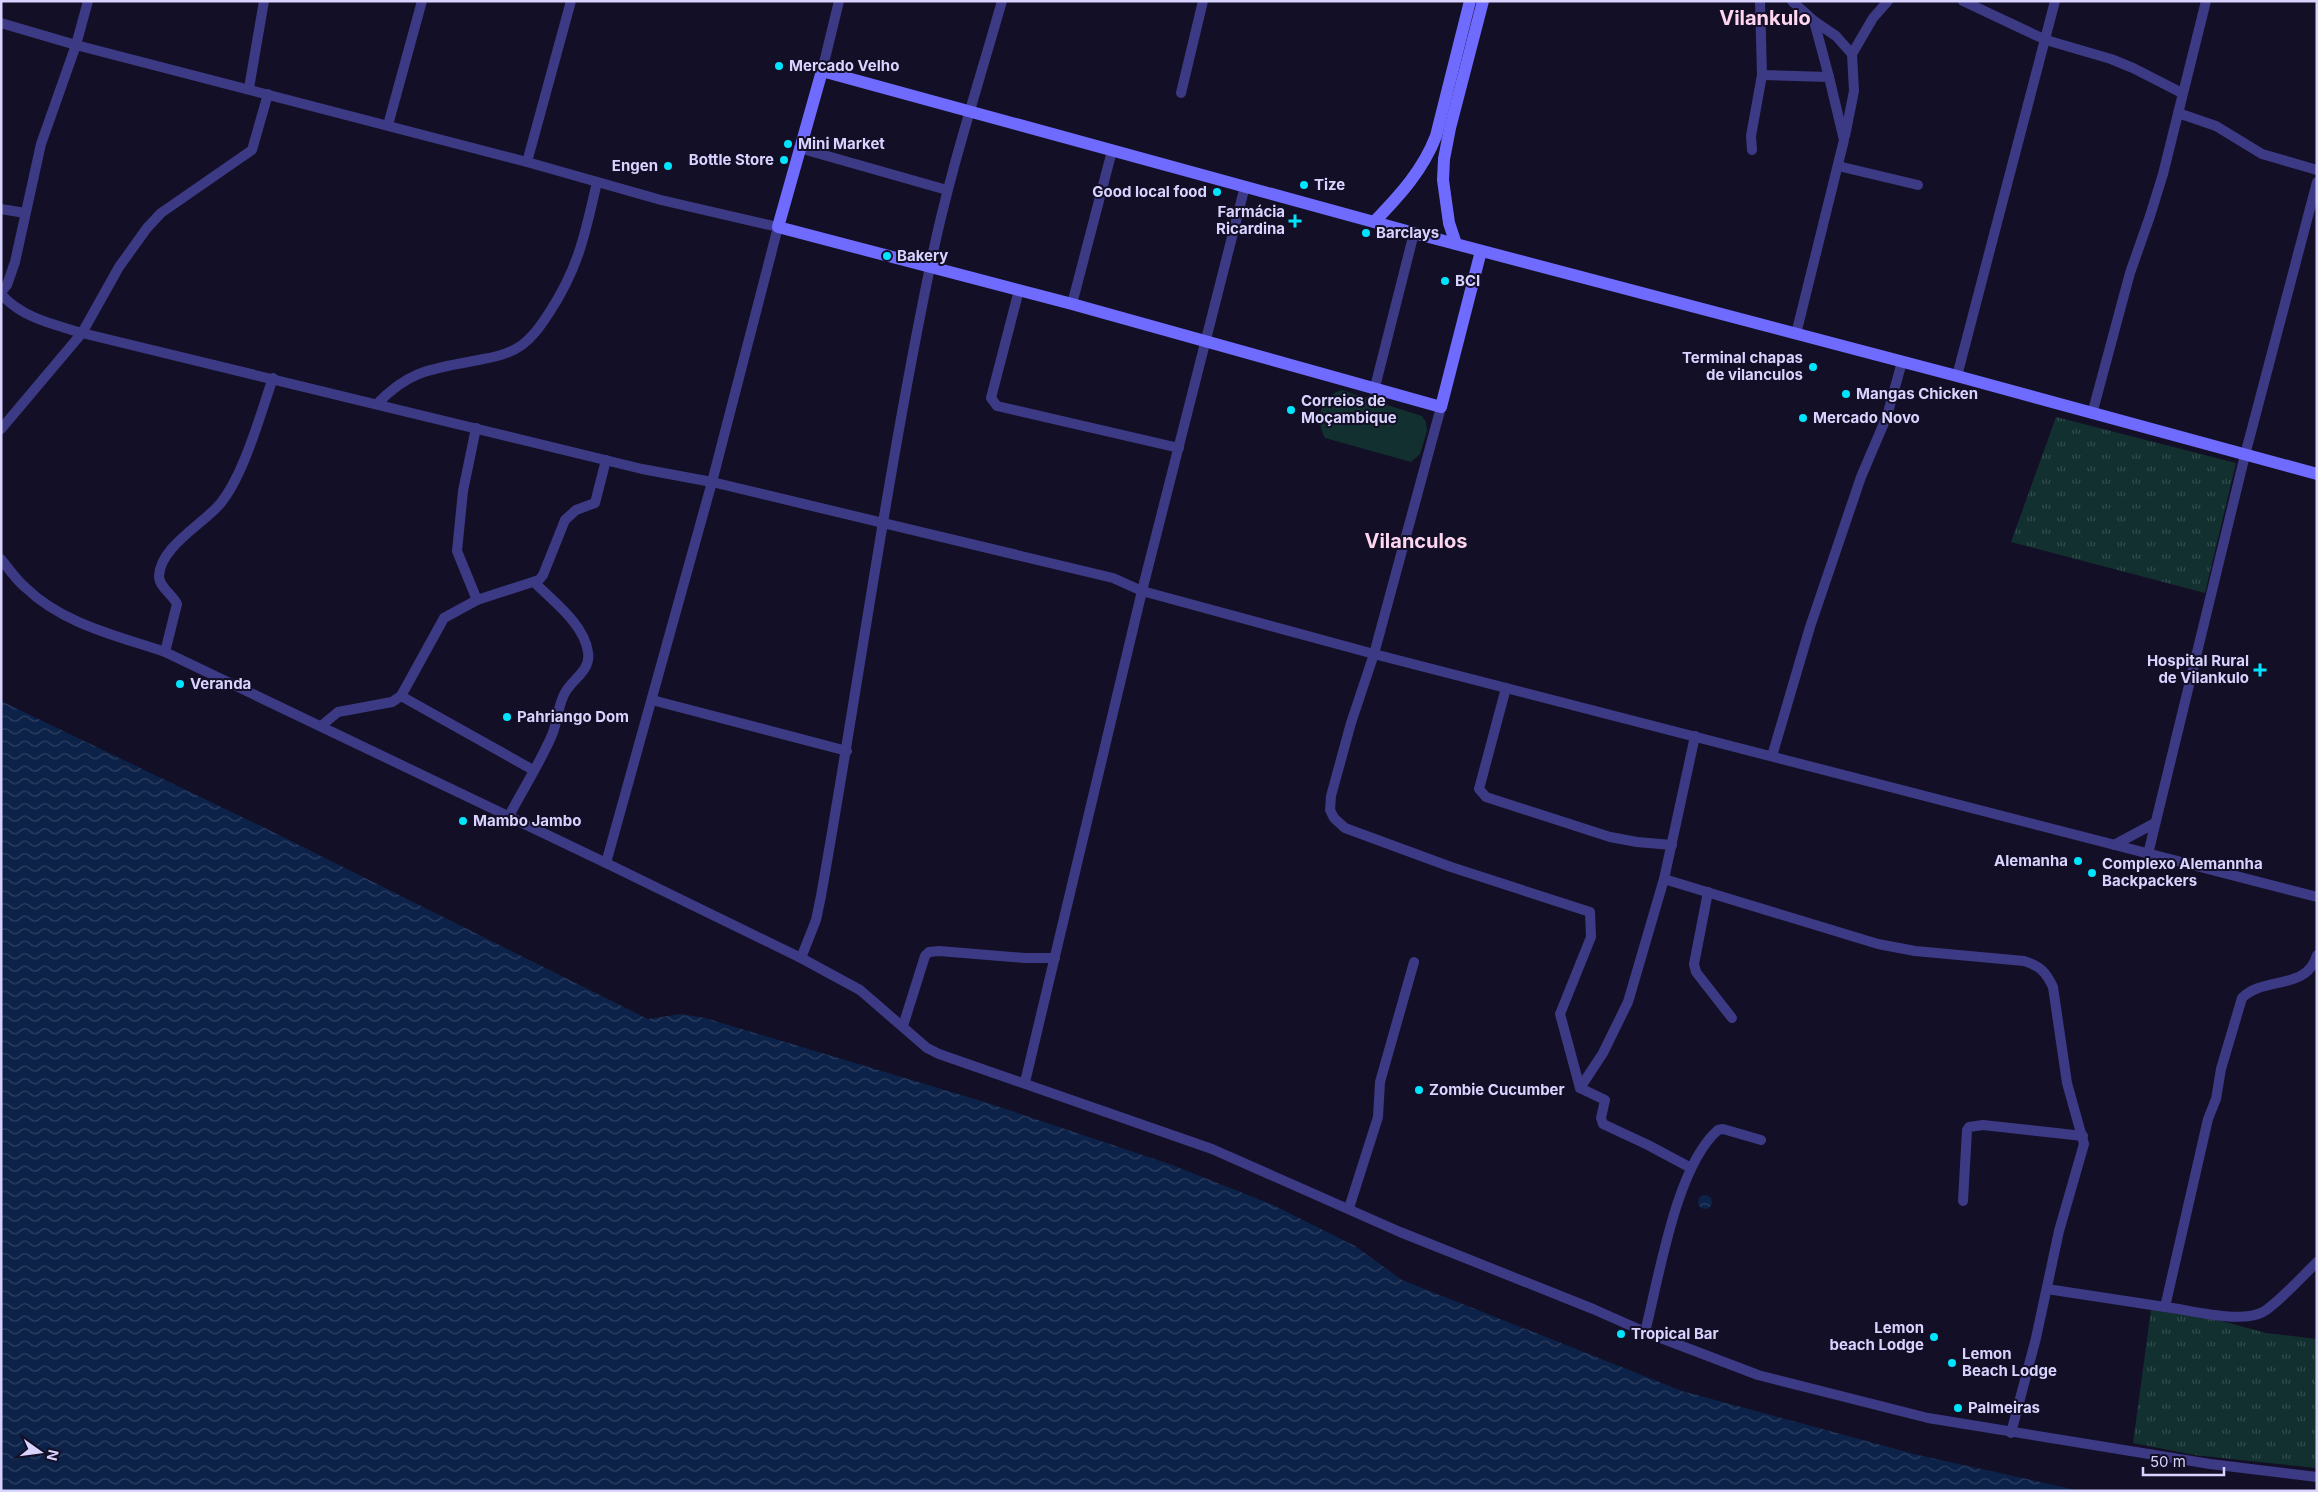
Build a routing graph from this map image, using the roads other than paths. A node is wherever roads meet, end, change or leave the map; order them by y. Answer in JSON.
{"nodes":[{"id":1,"x":88,"y":1,"type":"edge"},
{"id":2,"x":264,"y":1,"type":"edge"},
{"id":3,"x":422,"y":1,"type":"edge"},
{"id":4,"x":571,"y":1,"type":"edge"},
{"id":5,"x":839,"y":1,"type":"edge"},
{"id":6,"x":1002,"y":1,"type":"edge"},
{"id":7,"x":1203,"y":1,"type":"edge"},
{"id":8,"x":1470,"y":1,"type":"edge"},
{"id":9,"x":1483,"y":1,"type":"edge"},
{"id":10,"x":1760,"y":1,"type":"edge"},
{"id":11,"x":1792,"y":1,"type":"edge"},
{"id":12,"x":1888,"y":1,"type":"edge"},
{"id":13,"x":1963,"y":1,"type":"edge"},
{"id":14,"x":2055,"y":1,"type":"edge"},
{"id":15,"x":2206,"y":1,"type":"edge"},
{"id":16,"x":1814,"y":21,"type":"junction"},
{"id":17,"x":1,"y":23,"type":"edge"},
{"id":18,"x":2046,"y":40,"type":"junction"},
{"id":19,"x":76,"y":45,"type":"junction"},
{"id":20,"x":1852,"y":54,"type":"junction"},
{"id":21,"x":822,"y":71,"type":"junction"},
{"id":22,"x":1762,"y":75,"type":"junction"},
{"id":23,"x":1828,"y":77,"type":"junction"},
{"id":24,"x":249,"y":88,"type":"junction"},
{"id":25,"x":1181,"y":93,"type":"dead end"},
{"id":26,"x":2182,"y":93,"type":"junction"},
{"id":27,"x":268,"y":94,"type":"junction"},
{"id":28,"x":971,"y":111,"type":"junction"},
{"id":29,"x":2178,"y":114,"type":"junction"},
{"id":30,"x":388,"y":125,"type":"junction"},
{"id":31,"x":1844,"y":140,"type":"junction"},
{"id":32,"x":799,"y":148,"type":"junction"},
{"id":33,"x":1752,"y":150,"type":"dead end"},
{"id":34,"x":1112,"y":151,"type":"junction"},
{"id":35,"x":527,"y":162,"type":"junction"},
{"id":36,"x":1838,"y":166,"type":"junction"},
{"id":37,"x":2317,"y":170,"type":"edge"},
{"id":38,"x":597,"y":182,"type":"junction"},
{"id":39,"x":2317,"y":182,"type":"edge"},
{"id":40,"x":1918,"y":185,"type":"dead end"},
{"id":41,"x":1244,"y":186,"type":"junction"},
{"id":42,"x":947,"y":190,"type":"junction"},
{"id":43,"x":1,"y":209,"type":"edge"},
{"id":44,"x":25,"y":213,"type":"junction"},
{"id":45,"x":1375,"y":221,"type":"junction"},
{"id":46,"x":778,"y":227,"type":"junction"},
{"id":47,"x":1414,"y":233,"type":"junction"},
{"id":48,"x":1456,"y":244,"type":"junction"},
{"id":49,"x":1481,"y":251,"type":"junction"},
{"id":50,"x":930,"y":267,"type":"junction"},
{"id":51,"x":1019,"y":290,"type":"junction"},
{"id":52,"x":1,"y":293,"type":"edge"},
{"id":53,"x":1072,"y":304,"type":"junction"},
{"id":54,"x":82,"y":333,"type":"junction"},
{"id":55,"x":1796,"y":334,"type":"junction"},
{"id":56,"x":1207,"y":341,"type":"junction"},
{"id":57,"x":1902,"y":362,"type":"junction"},
{"id":58,"x":1958,"y":376,"type":"junction"},
{"id":59,"x":273,"y":378,"type":"junction"},
{"id":60,"x":1375,"y":387,"type":"junction"},
{"id":61,"x":377,"y":404,"type":"junction"},
{"id":62,"x":1441,"y":407,"type":"junction"},
{"id":63,"x":2092,"y":414,"type":"junction"},
{"id":64,"x":476,"y":428,"type":"junction"},
{"id":65,"x":1,"y":429,"type":"edge"},
{"id":66,"x":1179,"y":448,"type":"junction"},
{"id":67,"x":2246,"y":455,"type":"junction"},
{"id":68,"x":606,"y":460,"type":"junction"},
{"id":69,"x":2317,"y":474,"type":"edge"},
{"id":70,"x":712,"y":482,"type":"junction"},
{"id":71,"x":884,"y":524,"type":"junction"},
{"id":72,"x":1,"y":559,"type":"edge"},
{"id":73,"x":535,"y":583,"type":"junction"},
{"id":74,"x":1142,"y":591,"type":"junction"},
{"id":75,"x":477,"y":600,"type":"junction"},
{"id":76,"x":165,"y":652,"type":"junction"},
{"id":77,"x":1374,"y":654,"type":"junction"},
{"id":78,"x":1506,"y":688,"type":"junction"},
{"id":79,"x":401,"y":696,"type":"junction"},
{"id":80,"x":652,"y":700,"type":"junction"},
{"id":81,"x":321,"y":726,"type":"junction"},
{"id":82,"x":1695,"y":736,"type":"junction"},
{"id":83,"x":847,"y":751,"type":"junction"},
{"id":84,"x":1772,"y":756,"type":"junction"},
{"id":85,"x":533,"y":770,"type":"junction"},
{"id":86,"x":509,"y":816,"type":"junction"},
{"id":87,"x":2156,"y":824,"type":"junction"},
{"id":88,"x":1672,"y":845,"type":"junction"},
{"id":89,"x":2114,"y":845,"type":"junction"},
{"id":90,"x":2148,"y":854,"type":"junction"},
{"id":91,"x":606,"y":863,"type":"junction"},
{"id":92,"x":1664,"y":879,"type":"junction"},
{"id":93,"x":1708,"y":892,"type":"junction"},
{"id":94,"x":2317,"y":897,"type":"edge"},
{"id":95,"x":2317,"y":955,"type":"edge"},
{"id":96,"x":800,"y":958,"type":"junction"},
{"id":97,"x":1055,"y":958,"type":"junction"},
{"id":98,"x":1414,"y":962,"type":"dead end"},
{"id":99,"x":1732,"y":1018,"type":"dead end"},
{"id":100,"x":903,"y":1026,"type":"junction"},
{"id":101,"x":1025,"y":1082,"type":"junction"},
{"id":102,"x":1580,"y":1088,"type":"junction"},
{"id":103,"x":2084,"y":1136,"type":"junction"},
{"id":104,"x":1761,"y":1140,"type":"dead end"},
{"id":105,"x":1691,"y":1168,"type":"junction"},
{"id":106,"x":1963,"y":1201,"type":"dead end"},
{"id":107,"x":1350,"y":1208,"type":"junction"},
{"id":108,"x":2317,"y":1262,"type":"edge"},
{"id":109,"x":2047,"y":1289,"type":"junction"},
{"id":110,"x":2165,"y":1307,"type":"junction"},
{"id":111,"x":1645,"y":1332,"type":"junction"},
{"id":112,"x":2011,"y":1433,"type":"junction"},
{"id":113,"x":2317,"y":1477,"type":"edge"}],
"edges":[{"from":1,"to":19,"type":"street"},
{"from":2,"to":24,"type":"street"},
{"from":3,"to":30,"type":"street"},
{"from":4,"to":35,"type":"street"},
{"from":5,"to":21,"type":"street"},
{"from":6,"to":28,"type":"street"},
{"from":7,"to":25,"type":"street"},
{"from":8,"to":45,"type":"main road"},
{"from":9,"to":48,"type":"main road"},
{"from":10,"to":22,"type":"street"},
{"from":11,"to":16,"type":"street"},
{"from":12,"to":20,"type":"street"},
{"from":13,"to":18,"type":"street"},
{"from":14,"to":18,"type":"street"},
{"from":15,"to":26,"type":"street"},
{"from":16,"to":20,"type":"street"},
{"from":16,"to":23,"type":"street"},
{"from":17,"to":19,"type":"street"},
{"from":18,"to":26,"type":"street"},
{"from":18,"to":58,"type":"street"},
{"from":19,"to":24,"type":"street"},
{"from":19,"to":44,"type":"street"},
{"from":20,"to":31,"type":"street"},
{"from":21,"to":28,"type":"main road"},
{"from":21,"to":32,"type":"main road"},
{"from":22,"to":23,"type":"street"},
{"from":22,"to":33,"type":"street"},
{"from":23,"to":31,"type":"street"},
{"from":24,"to":27,"type":"street"},
{"from":26,"to":29,"type":"street"},
{"from":27,"to":30,"type":"street"},
{"from":27,"to":54,"type":"street"},
{"from":28,"to":34,"type":"main road"},
{"from":28,"to":42,"type":"street"},
{"from":29,"to":37,"type":"street"},
{"from":29,"to":63,"type":"street"},
{"from":30,"to":35,"type":"street"},
{"from":31,"to":36,"type":"street"},
{"from":32,"to":42,"type":"street"},
{"from":32,"to":46,"type":"main road"},
{"from":34,"to":41,"type":"main road"},
{"from":34,"to":53,"type":"street"},
{"from":35,"to":38,"type":"street"},
{"from":36,"to":40,"type":"street"},
{"from":36,"to":55,"type":"street"},
{"from":38,"to":46,"type":"street"},
{"from":38,"to":61,"type":"street"},
{"from":39,"to":67,"type":"street"},
{"from":41,"to":45,"type":"main road"},
{"from":41,"to":56,"type":"street"},
{"from":42,"to":50,"type":"street"},
{"from":43,"to":44,"type":"street"},
{"from":44,"to":52,"type":"street"},
{"from":45,"to":47,"type":"main road"},
{"from":46,"to":50,"type":"main road"},
{"from":46,"to":70,"type":"street"},
{"from":47,"to":48,"type":"main road"},
{"from":47,"to":60,"type":"street"},
{"from":48,"to":49,"type":"main road"},
{"from":49,"to":55,"type":"main road"},
{"from":49,"to":62,"type":"main road"},
{"from":50,"to":51,"type":"main road"},
{"from":50,"to":71,"type":"street"},
{"from":51,"to":53,"type":"main road"},
{"from":51,"to":66,"type":"street"},
{"from":52,"to":54,"type":"street"},
{"from":53,"to":56,"type":"main road"},
{"from":54,"to":59,"type":"street"},
{"from":54,"to":65,"type":"street"},
{"from":55,"to":57,"type":"main road"},
{"from":56,"to":60,"type":"main road"},
{"from":56,"to":66,"type":"street"},
{"from":57,"to":58,"type":"main road"},
{"from":57,"to":84,"type":"street"},
{"from":58,"to":63,"type":"main road"},
{"from":59,"to":61,"type":"street"},
{"from":59,"to":76,"type":"street"},
{"from":60,"to":62,"type":"main road"},
{"from":61,"to":64,"type":"street"},
{"from":62,"to":77,"type":"street"},
{"from":63,"to":67,"type":"main road"},
{"from":64,"to":68,"type":"street"},
{"from":64,"to":75,"type":"street"},
{"from":66,"to":74,"type":"street"},
{"from":67,"to":69,"type":"main road"},
{"from":67,"to":87,"type":"street"},
{"from":68,"to":70,"type":"street"},
{"from":68,"to":73,"type":"street"},
{"from":70,"to":71,"type":"street"},
{"from":70,"to":80,"type":"street"},
{"from":71,"to":74,"type":"street"},
{"from":71,"to":83,"type":"street"},
{"from":72,"to":76,"type":"street"},
{"from":73,"to":75,"type":"street"},
{"from":73,"to":85,"type":"street"},
{"from":74,"to":77,"type":"street"},
{"from":74,"to":97,"type":"street"},
{"from":75,"to":79,"type":"street"},
{"from":76,"to":81,"type":"street"},
{"from":77,"to":78,"type":"street"},
{"from":77,"to":102,"type":"street"},
{"from":78,"to":82,"type":"street"},
{"from":78,"to":88,"type":"street"},
{"from":79,"to":81,"type":"street"},
{"from":79,"to":85,"type":"street"},
{"from":80,"to":83,"type":"street"},
{"from":80,"to":91,"type":"street"},
{"from":81,"to":86,"type":"street"},
{"from":82,"to":84,"type":"street"},
{"from":82,"to":88,"type":"street"},
{"from":83,"to":96,"type":"street"},
{"from":84,"to":89,"type":"street"},
{"from":85,"to":86,"type":"street"},
{"from":86,"to":91,"type":"street"},
{"from":87,"to":89,"type":"street"},
{"from":87,"to":90,"type":"street"},
{"from":88,"to":92,"type":"street"},
{"from":89,"to":90,"type":"street"},
{"from":90,"to":94,"type":"street"},
{"from":91,"to":96,"type":"street"},
{"from":92,"to":93,"type":"street"},
{"from":92,"to":102,"type":"street"},
{"from":93,"to":99,"type":"street"},
{"from":93,"to":103,"type":"street"},
{"from":95,"to":110,"type":"street"},
{"from":96,"to":100,"type":"street"},
{"from":97,"to":100,"type":"street"},
{"from":97,"to":101,"type":"street"},
{"from":98,"to":107,"type":"street"},
{"from":100,"to":101,"type":"street"},
{"from":101,"to":107,"type":"street"},
{"from":102,"to":105,"type":"street"},
{"from":103,"to":106,"type":"street"},
{"from":103,"to":109,"type":"street"},
{"from":104,"to":105,"type":"street"},
{"from":105,"to":111,"type":"street"},
{"from":107,"to":111,"type":"street"},
{"from":108,"to":110,"type":"street"},
{"from":109,"to":110,"type":"street"},
{"from":109,"to":112,"type":"street"},
{"from":111,"to":112,"type":"street"},
{"from":112,"to":113,"type":"street"}]}
